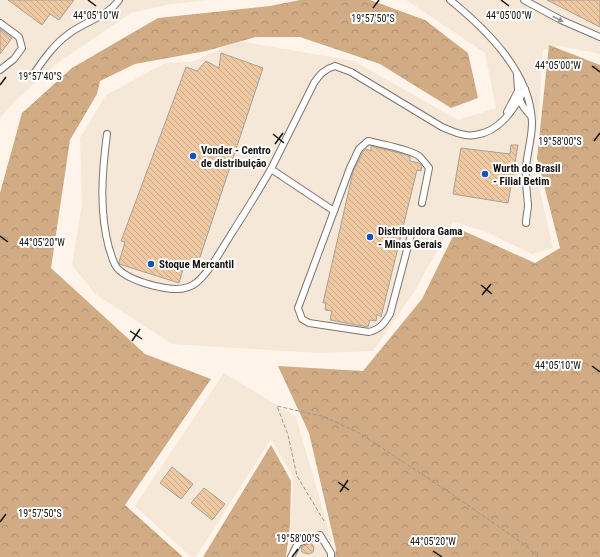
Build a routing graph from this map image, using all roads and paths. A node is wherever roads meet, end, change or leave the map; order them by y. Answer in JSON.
{"nodes":[{"id":1,"x":119,"y":0,"type":"edge"},
{"id":2,"x":450,"y":0,"type":"edge"},
{"id":3,"x":524,"y":0,"type":"edge"},
{"id":4,"x":0,"y":23,"type":"edge"},
{"id":5,"x":600,"y":37,"type":"edge"},
{"id":6,"x":0,"y":70,"type":"edge"},
{"id":7,"x":516,"y":72,"type":"junction"},
{"id":8,"x":33,"y":75,"type":"dead end"},
{"id":9,"x":525,"y":89,"type":"junction"},
{"id":10,"x":518,"y":92,"type":"junction"},
{"id":11,"x":519,"y":100,"type":"junction"},
{"id":12,"x":531,"y":116,"type":"junction"},
{"id":13,"x":502,"y":122,"type":"junction"},
{"id":14,"x":107,"y":134,"type":"dead end"},
{"id":15,"x":271,"y":169,"type":"junction"},
{"id":16,"x":422,"y":203,"type":"dead end"},
{"id":17,"x":334,"y":211,"type":"junction"},
{"id":18,"x":526,"y":223,"type":"dead end"},
{"id":19,"x":412,"y":231,"type":"dead end"},
{"id":20,"x":324,"y":521,"type":"dead end"},
{"id":21,"x":291,"y":557,"type":"edge"},
{"id":22,"x":331,"y":557,"type":"edge"},
{"id":23,"x":538,"y":557,"type":"edge"}],
"edges":[{"from":1,"to":8,"type":"lane"},
{"from":2,"to":7,"type":"lane"},
{"from":3,"to":5,"type":"lane","one_way":true},
{"from":4,"to":6,"type":"lane"},
{"from":7,"to":9,"type":"lane"},
{"from":7,"to":10,"type":"lane"},
{"from":9,"to":11,"type":"lane"},
{"from":9,"to":12,"type":"lane"},
{"from":10,"to":11,"type":"lane"},
{"from":10,"to":13,"type":"lane"},
{"from":11,"to":12,"type":"lane"},
{"from":11,"to":13,"type":"lane"},
{"from":12,"to":18,"type":"lane"},
{"from":13,"to":15,"type":"lane"},
{"from":14,"to":15,"type":"lane"},
{"from":15,"to":17,"type":"lane"},
{"from":16,"to":17,"type":"lane"},
{"from":17,"to":19,"type":"lane"},
{"from":20,"to":23,"type":"path"},
{"from":21,"to":22,"type":"lane"}]}
